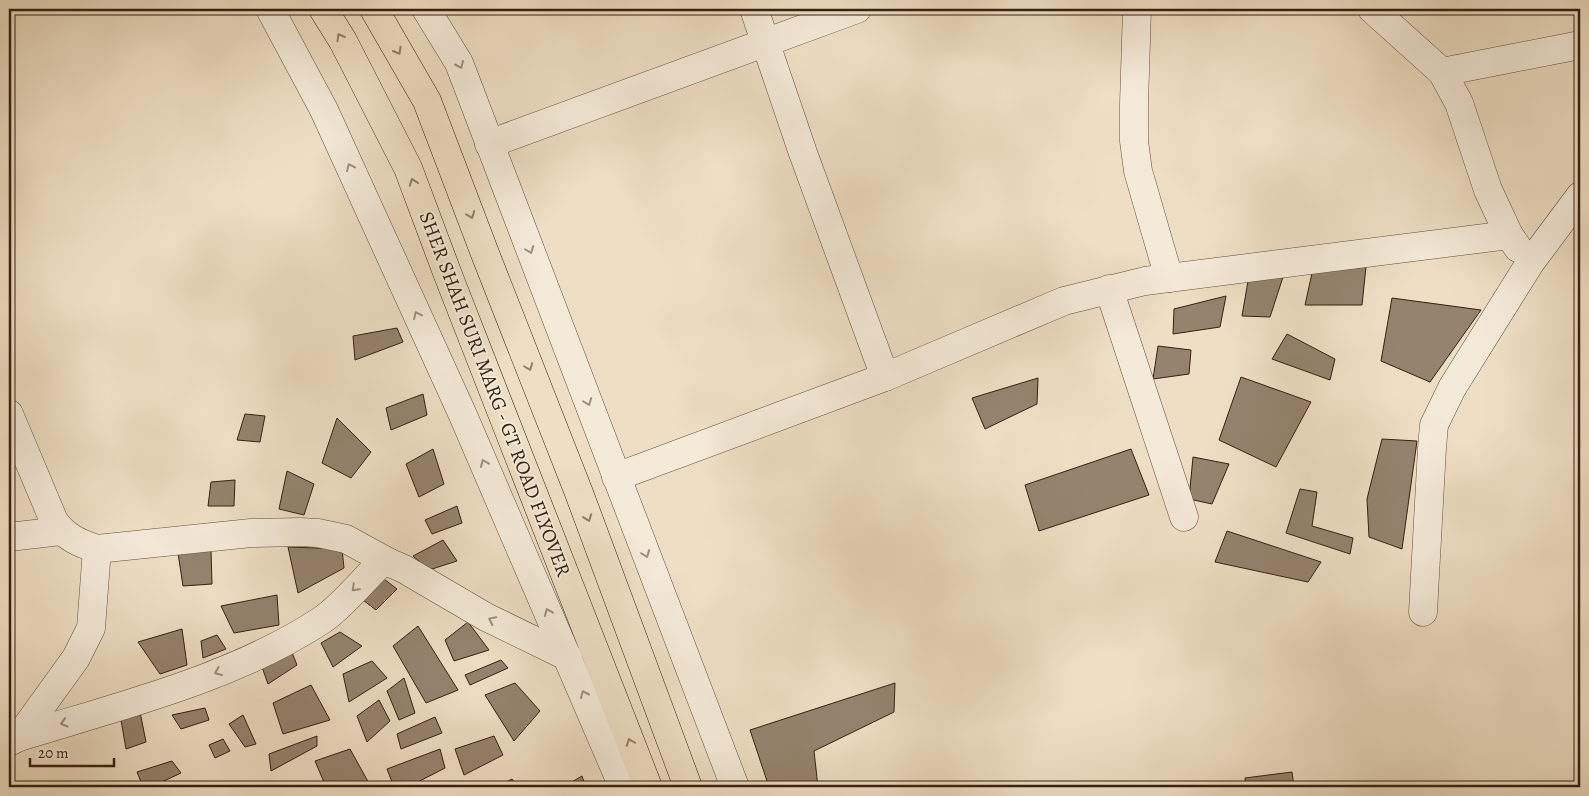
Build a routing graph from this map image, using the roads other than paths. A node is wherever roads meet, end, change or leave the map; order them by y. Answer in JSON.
{"nodes":[{"id":1,"x":270,"y":9,"type":"edge"},
{"id":2,"x":323,"y":9,"type":"edge"},
{"id":3,"x":374,"y":9,"type":"edge"},
{"id":4,"x":426,"y":9,"type":"edge"},
{"id":5,"x":754,"y":9,"type":"edge"},
{"id":6,"x":857,"y":9,"type":"edge"},
{"id":7,"x":1137,"y":9,"type":"edge"},
{"id":8,"x":1372,"y":9,"type":"edge"},
{"id":9,"x":765,"y":42,"type":"junction"},
{"id":10,"x":1580,"y":45,"type":"edge"},
{"id":11,"x":1442,"y":72,"type":"junction"},
{"id":12,"x":489,"y":144,"type":"junction"},
{"id":13,"x":1580,"y":196,"type":"edge"},
{"id":14,"x":1509,"y":235,"type":"junction"},
{"id":15,"x":1530,"y":263,"type":"junction"},
{"id":16,"x":1169,"y":278,"type":"junction"},
{"id":17,"x":1109,"y":289,"type":"junction"},
{"id":18,"x":885,"y":377,"type":"junction"},
{"id":19,"x":9,"y":414,"type":"edge"},
{"id":20,"x":616,"y":477,"type":"junction"},
{"id":21,"x":1184,"y":517,"type":"dead end"},
{"id":22,"x":61,"y":530,"type":"junction"},
{"id":23,"x":9,"y":537,"type":"edge"},
{"id":24,"x":97,"y":549,"type":"junction"},
{"id":25,"x":388,"y":562,"type":"junction"},
{"id":26,"x":1423,"y":612,"type":"dead end"},
{"id":27,"x":568,"y":657,"type":"junction"},
{"id":28,"x":14,"y":740,"type":"edge"},
{"id":29,"x":624,"y":787,"type":"edge"},
{"id":30,"x":648,"y":787,"type":"edge"},
{"id":31,"x":688,"y":787,"type":"edge"},
{"id":32,"x":734,"y":787,"type":"edge"}],
"edges":[{"from":27,"to":1,"type":"street","one_way":true},
{"from":30,"to":2,"type":"main road","name":"SHER SHAH SURI MARG - GT ROAD FLYOVER","one_way":true},
{"from":3,"to":31,"type":"main road","name":"SHER SHAH SURI MARG - GT ROAD FLYOVER","one_way":true},
{"from":4,"to":12,"type":"street","one_way":true},
{"from":5,"to":9,"type":"street"},
{"from":6,"to":9,"type":"street"},
{"from":7,"to":16,"type":"street"},
{"from":8,"to":11,"type":"street"},
{"from":9,"to":12,"type":"street"},
{"from":9,"to":18,"type":"street"},
{"from":10,"to":11,"type":"street"},
{"from":11,"to":14,"type":"street"},
{"from":12,"to":20,"type":"street","one_way":true},
{"from":13,"to":15,"type":"street"},
{"from":14,"to":15,"type":"street"},
{"from":14,"to":16,"type":"street"},
{"from":15,"to":26,"type":"street"},
{"from":16,"to":17,"type":"street"},
{"from":17,"to":18,"type":"street"},
{"from":17,"to":21,"type":"street"},
{"from":18,"to":20,"type":"street"},
{"from":19,"to":22,"type":"street"},
{"from":20,"to":32,"type":"street","one_way":true},
{"from":22,"to":23,"type":"street"},
{"from":22,"to":24,"type":"street"},
{"from":24,"to":25,"type":"street"},
{"from":24,"to":28,"type":"street"},
{"from":27,"to":25,"type":"street","one_way":true},
{"from":25,"to":28,"type":"street","one_way":true},
{"from":29,"to":27,"type":"street","one_way":true}]}
